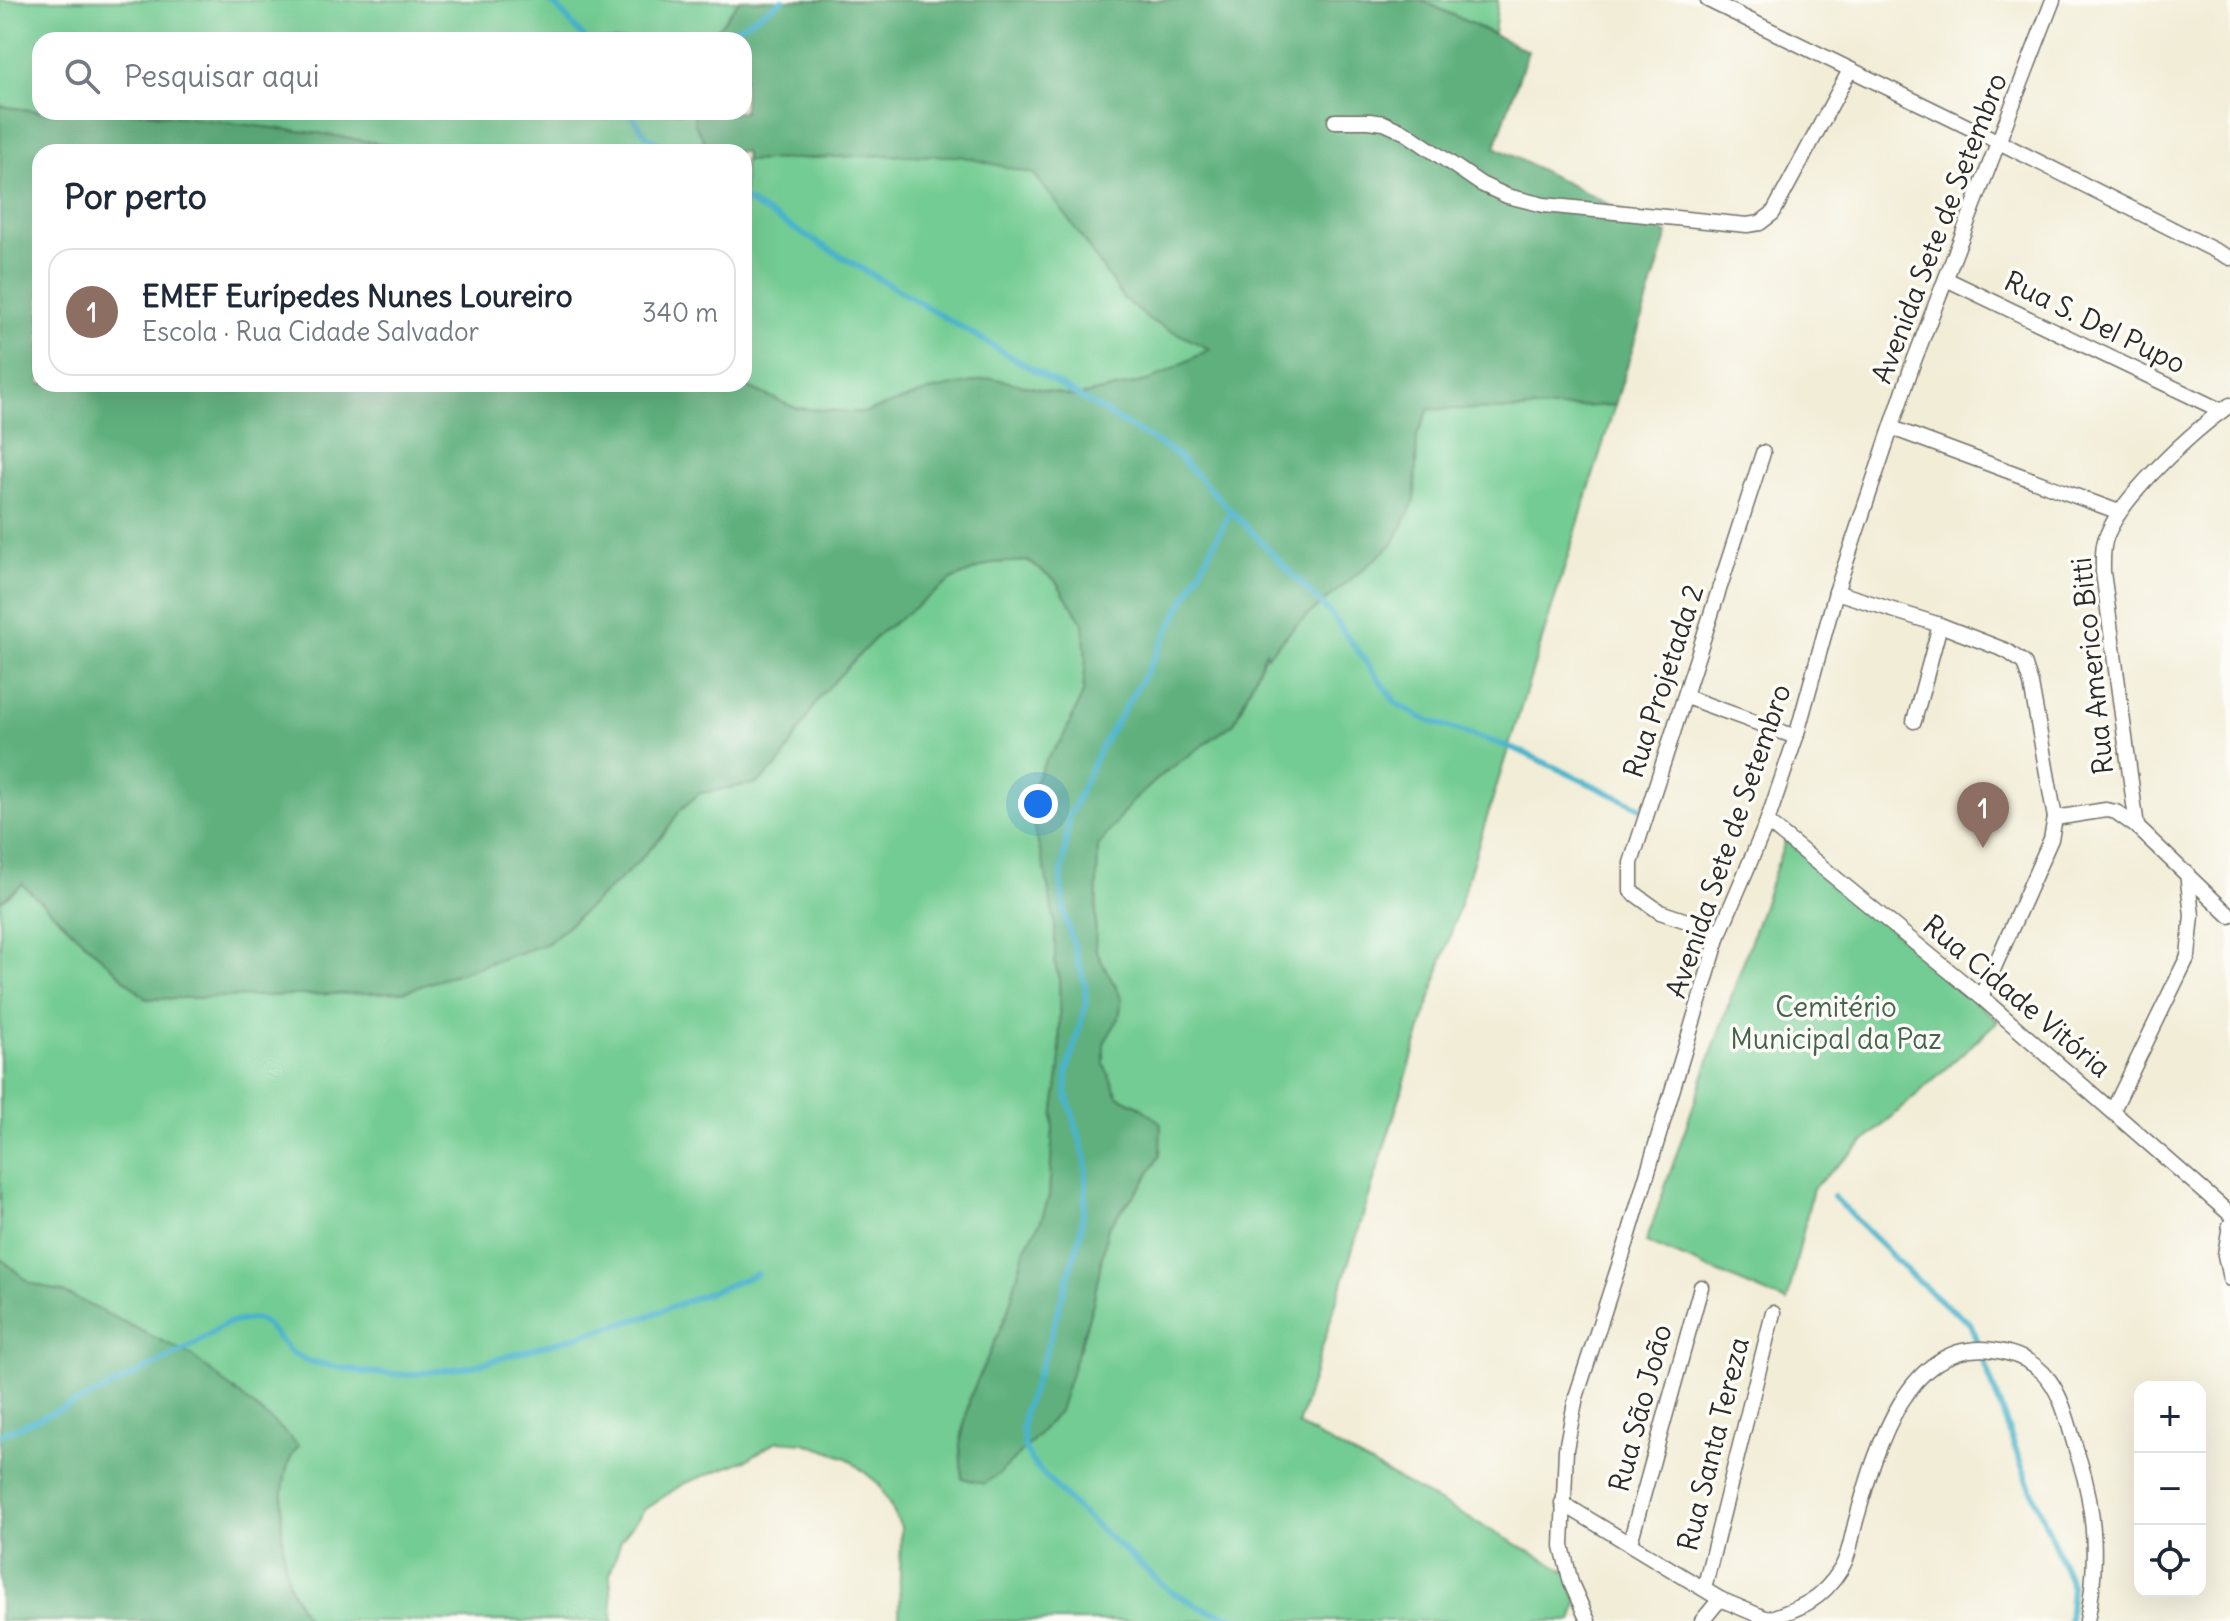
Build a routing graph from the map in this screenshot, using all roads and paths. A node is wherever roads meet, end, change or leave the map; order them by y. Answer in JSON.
{"nodes":[{"id":1,"x":1708,"y":0,"type":"edge"},
{"id":2,"x":2053,"y":0,"type":"edge"},
{"id":3,"x":1850,"y":70,"type":"junction"},
{"id":4,"x":1335,"y":121,"type":"dead end"},
{"id":5,"x":1999,"y":142,"type":"junction"},
{"id":6,"x":2230,"y":258,"type":"edge"},
{"id":7,"x":1946,"y":279,"type":"junction"},
{"id":8,"x":2226,"y":408,"type":"edge"},
{"id":9,"x":1892,"y":428,"type":"junction"},
{"id":10,"x":1763,"y":453,"type":"dead end"},
{"id":11,"x":2119,"y":512,"type":"junction"},
{"id":12,"x":1836,"y":592,"type":"junction"},
{"id":13,"x":1940,"y":625,"type":"junction"},
{"id":14,"x":1686,"y":697,"type":"junction"},
{"id":15,"x":1914,"y":721,"type":"dead end"},
{"id":16,"x":1796,"y":737,"type":"junction"},
{"id":17,"x":2055,"y":818,"type":"junction"},
{"id":18,"x":1767,"y":822,"type":"junction"},
{"id":19,"x":2137,"y":827,"type":"junction"},
{"id":20,"x":2187,"y":873,"type":"junction"},
{"id":21,"x":2230,"y":916,"type":"edge"},
{"id":22,"x":1720,"y":932,"type":"junction"},
{"id":23,"x":1981,"y":997,"type":"junction"},
{"id":24,"x":2113,"y":1110,"type":"junction"},
{"id":25,"x":2230,"y":1214,"type":"edge"},
{"id":26,"x":2230,"y":1225,"type":"edge"},
{"id":27,"x":2230,"y":1279,"type":"edge"},
{"id":28,"x":1701,"y":1287,"type":"dead end"},
{"id":29,"x":1773,"y":1313,"type":"dead end"},
{"id":30,"x":1562,"y":1503,"type":"junction"},
{"id":31,"x":1630,"y":1543,"type":"junction"},
{"id":32,"x":1704,"y":1589,"type":"junction"},
{"id":33,"x":1720,"y":1599,"type":"junction"},
{"id":34,"x":1770,"y":1620,"type":"edge"},
{"id":35,"x":1588,"y":1621,"type":"edge"},
{"id":36,"x":1702,"y":1621,"type":"edge"},
{"id":37,"x":2087,"y":1621,"type":"edge"}],
"edges":[{"from":1,"to":3,"type":"street"},
{"from":2,"to":5,"type":"street","name":"Avenida Sete de Setembro"},
{"from":3,"to":4,"type":"street"},
{"from":3,"to":5,"type":"street"},
{"from":5,"to":6,"type":"street"},
{"from":5,"to":7,"type":"street","name":"Avenida Sete de Setembro"},
{"from":7,"to":8,"type":"street","name":"Rua S. Del Pupo"},
{"from":7,"to":9,"type":"street","name":"Avenida Sete de Setembro"},
{"from":8,"to":11,"type":"street","name":"Rua Americo Bitti"},
{"from":9,"to":11,"type":"street"},
{"from":9,"to":12,"type":"street","name":"Avenida Sete de Setembro"},
{"from":10,"to":14,"type":"street","name":"Rua Projetada 2"},
{"from":11,"to":19,"type":"street","name":"Rua Americo Bitti"},
{"from":12,"to":13,"type":"street"},
{"from":12,"to":16,"type":"street","name":"Avenida Sete de Setembro"},
{"from":13,"to":15,"type":"street"},
{"from":13,"to":17,"type":"street"},
{"from":14,"to":16,"type":"street"},
{"from":14,"to":22,"type":"street","name":"Rua Projetada 2"},
{"from":16,"to":18,"type":"street","name":"Avenida Sete de Setembro"},
{"from":17,"to":19,"type":"street"},
{"from":17,"to":23,"type":"street"},
{"from":18,"to":22,"type":"street","name":"Avenida Sete de Setembro"},
{"from":18,"to":23,"type":"street","name":"Rua Cidade Vitória"},
{"from":19,"to":20,"type":"street"},
{"from":20,"to":21,"type":"street"},
{"from":20,"to":24,"type":"street"},
{"from":22,"to":30,"type":"street","name":"Avenida Sete de Setembro"},
{"from":23,"to":24,"type":"street","name":"Rua Cidade Vitória"},
{"from":24,"to":25,"type":"street","name":"Rua Cidade Vitória"},
{"from":26,"to":27,"type":"street"},
{"from":28,"to":31,"type":"street","name":"Rua São João"},
{"from":29,"to":32,"type":"street","name":"Rua Santa Tereza"},
{"from":30,"to":31,"type":"street"},
{"from":30,"to":35,"type":"street","name":"Avenida Sete de Setembro"},
{"from":31,"to":32,"type":"street"},
{"from":32,"to":33,"type":"street"},
{"from":33,"to":34,"type":"street"},
{"from":33,"to":36,"type":"street"},
{"from":34,"to":37,"type":"street"}]}
